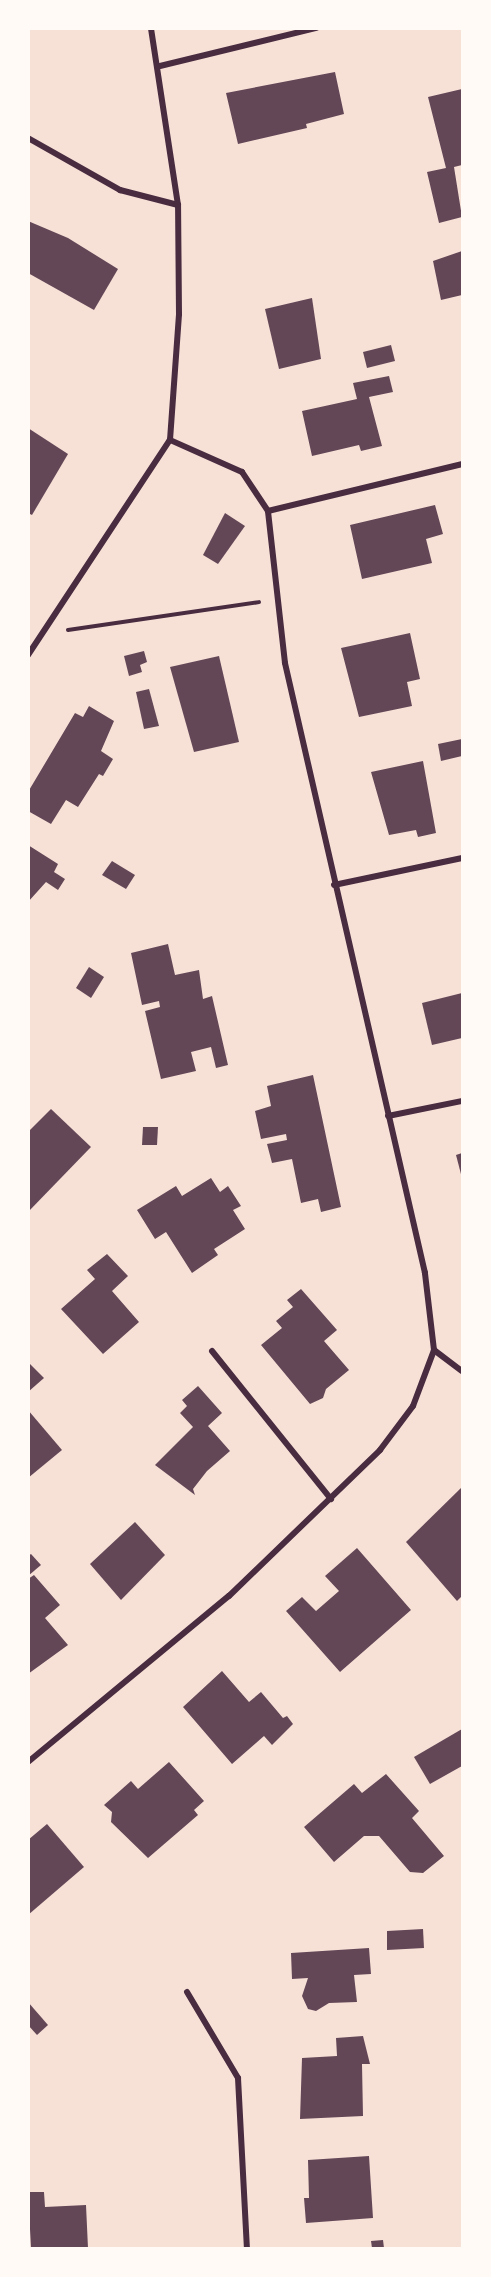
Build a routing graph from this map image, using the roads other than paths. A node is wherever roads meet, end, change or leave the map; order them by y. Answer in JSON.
{"nodes":[{"id":1,"x":151,"y":28,"type":"edge"},
{"id":2,"x":316,"y":28,"type":"edge"},
{"id":3,"x":160,"y":66,"type":"junction"},
{"id":4,"x":28,"y":138,"type":"edge"},
{"id":5,"x":178,"y":205,"type":"junction"},
{"id":6,"x":170,"y":440,"type":"junction"},
{"id":7,"x":462,"y":464,"type":"edge"},
{"id":8,"x":268,"y":511,"type":"junction"},
{"id":9,"x":28,"y":656,"type":"edge"},
{"id":10,"x":462,"y":858,"type":"edge"},
{"id":11,"x":334,"y":885,"type":"junction"},
{"id":12,"x":462,"y":1101,"type":"edge"},
{"id":13,"x":388,"y":1116,"type":"junction"},
{"id":14,"x":434,"y":1350,"type":"junction"},
{"id":15,"x":212,"y":1351,"type":"dead end"},
{"id":16,"x":462,"y":1371,"type":"edge"},
{"id":17,"x":331,"y":1499,"type":"junction"},
{"id":18,"x":28,"y":1762,"type":"edge"},
{"id":19,"x":187,"y":1992,"type":"dead end"},
{"id":20,"x":247,"y":2248,"type":"edge"}],
"edges":[{"from":1,"to":3,"type":"street"},
{"from":2,"to":3,"type":"street"},
{"from":3,"to":5,"type":"street"},
{"from":4,"to":5,"type":"street"},
{"from":5,"to":6,"type":"street"},
{"from":6,"to":8,"type":"street"},
{"from":6,"to":9,"type":"street"},
{"from":7,"to":8,"type":"street"},
{"from":8,"to":11,"type":"street"},
{"from":10,"to":11,"type":"street"},
{"from":11,"to":13,"type":"street"},
{"from":12,"to":13,"type":"street"},
{"from":13,"to":14,"type":"street"},
{"from":14,"to":16,"type":"street"},
{"from":14,"to":17,"type":"street"},
{"from":15,"to":17,"type":"street"},
{"from":17,"to":18,"type":"street"},
{"from":19,"to":20,"type":"street"}]}
